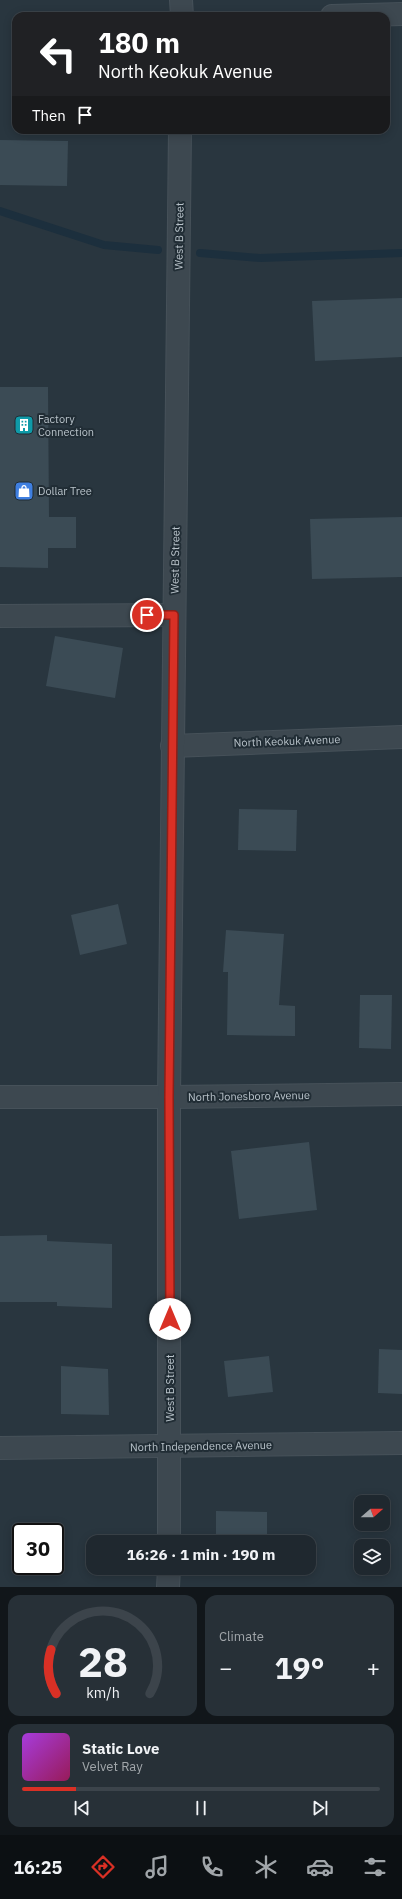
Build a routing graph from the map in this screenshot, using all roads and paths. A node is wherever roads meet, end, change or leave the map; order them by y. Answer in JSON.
{"nodes":[{"id":1,"x":182,"y":0,"type":"edge"},
{"id":2,"x":182,"y":12,"type":"edge"},
{"id":3,"x":390,"y":14,"type":"edge"},
{"id":4,"x":402,"y":14,"type":"edge"},
{"id":5,"x":180,"y":134,"type":"edge"},
{"id":6,"x":174,"y":615,"type":"junction"},
{"id":7,"x":0,"y":616,"type":"edge"},
{"id":8,"x":402,"y":737,"type":"edge"},
{"id":9,"x":172,"y":746,"type":"junction"},
{"id":10,"x":402,"y":1094,"type":"edge"},
{"id":11,"x":0,"y":1097,"type":"edge"},
{"id":12,"x":169,"y":1097,"type":"junction"},
{"id":13,"x":402,"y":1443,"type":"edge"},
{"id":14,"x":170,"y":1446,"type":"junction"},
{"id":15,"x":0,"y":1448,"type":"edge"},
{"id":16,"x":169,"y":1535,"type":"edge"},
{"id":17,"x":169,"y":1575,"type":"edge"},
{"id":18,"x":168,"y":1587,"type":"edge"}],
"edges":[{"from":1,"to":2,"type":"street"},
{"from":3,"to":4,"type":"street"},
{"from":5,"to":6,"type":"street","name":"West B Street"},
{"from":6,"to":7,"type":"street"},
{"from":6,"to":9,"type":"street","name":"West B Street"},
{"from":8,"to":9,"type":"street","name":"North Keokuk Avenue"},
{"from":9,"to":12,"type":"street","name":"West B Street"},
{"from":10,"to":12,"type":"street","name":"North Jonesboro Avenue"},
{"from":11,"to":12,"type":"street","name":"North Jonesboro Avenue"},
{"from":12,"to":14,"type":"street","name":"West B Street"},
{"from":13,"to":14,"type":"street","name":"North Independence Avenue"},
{"from":14,"to":15,"type":"street","name":"North Independence Avenue"},
{"from":14,"to":16,"type":"street","name":"West B Street"},
{"from":17,"to":18,"type":"street"}]}
